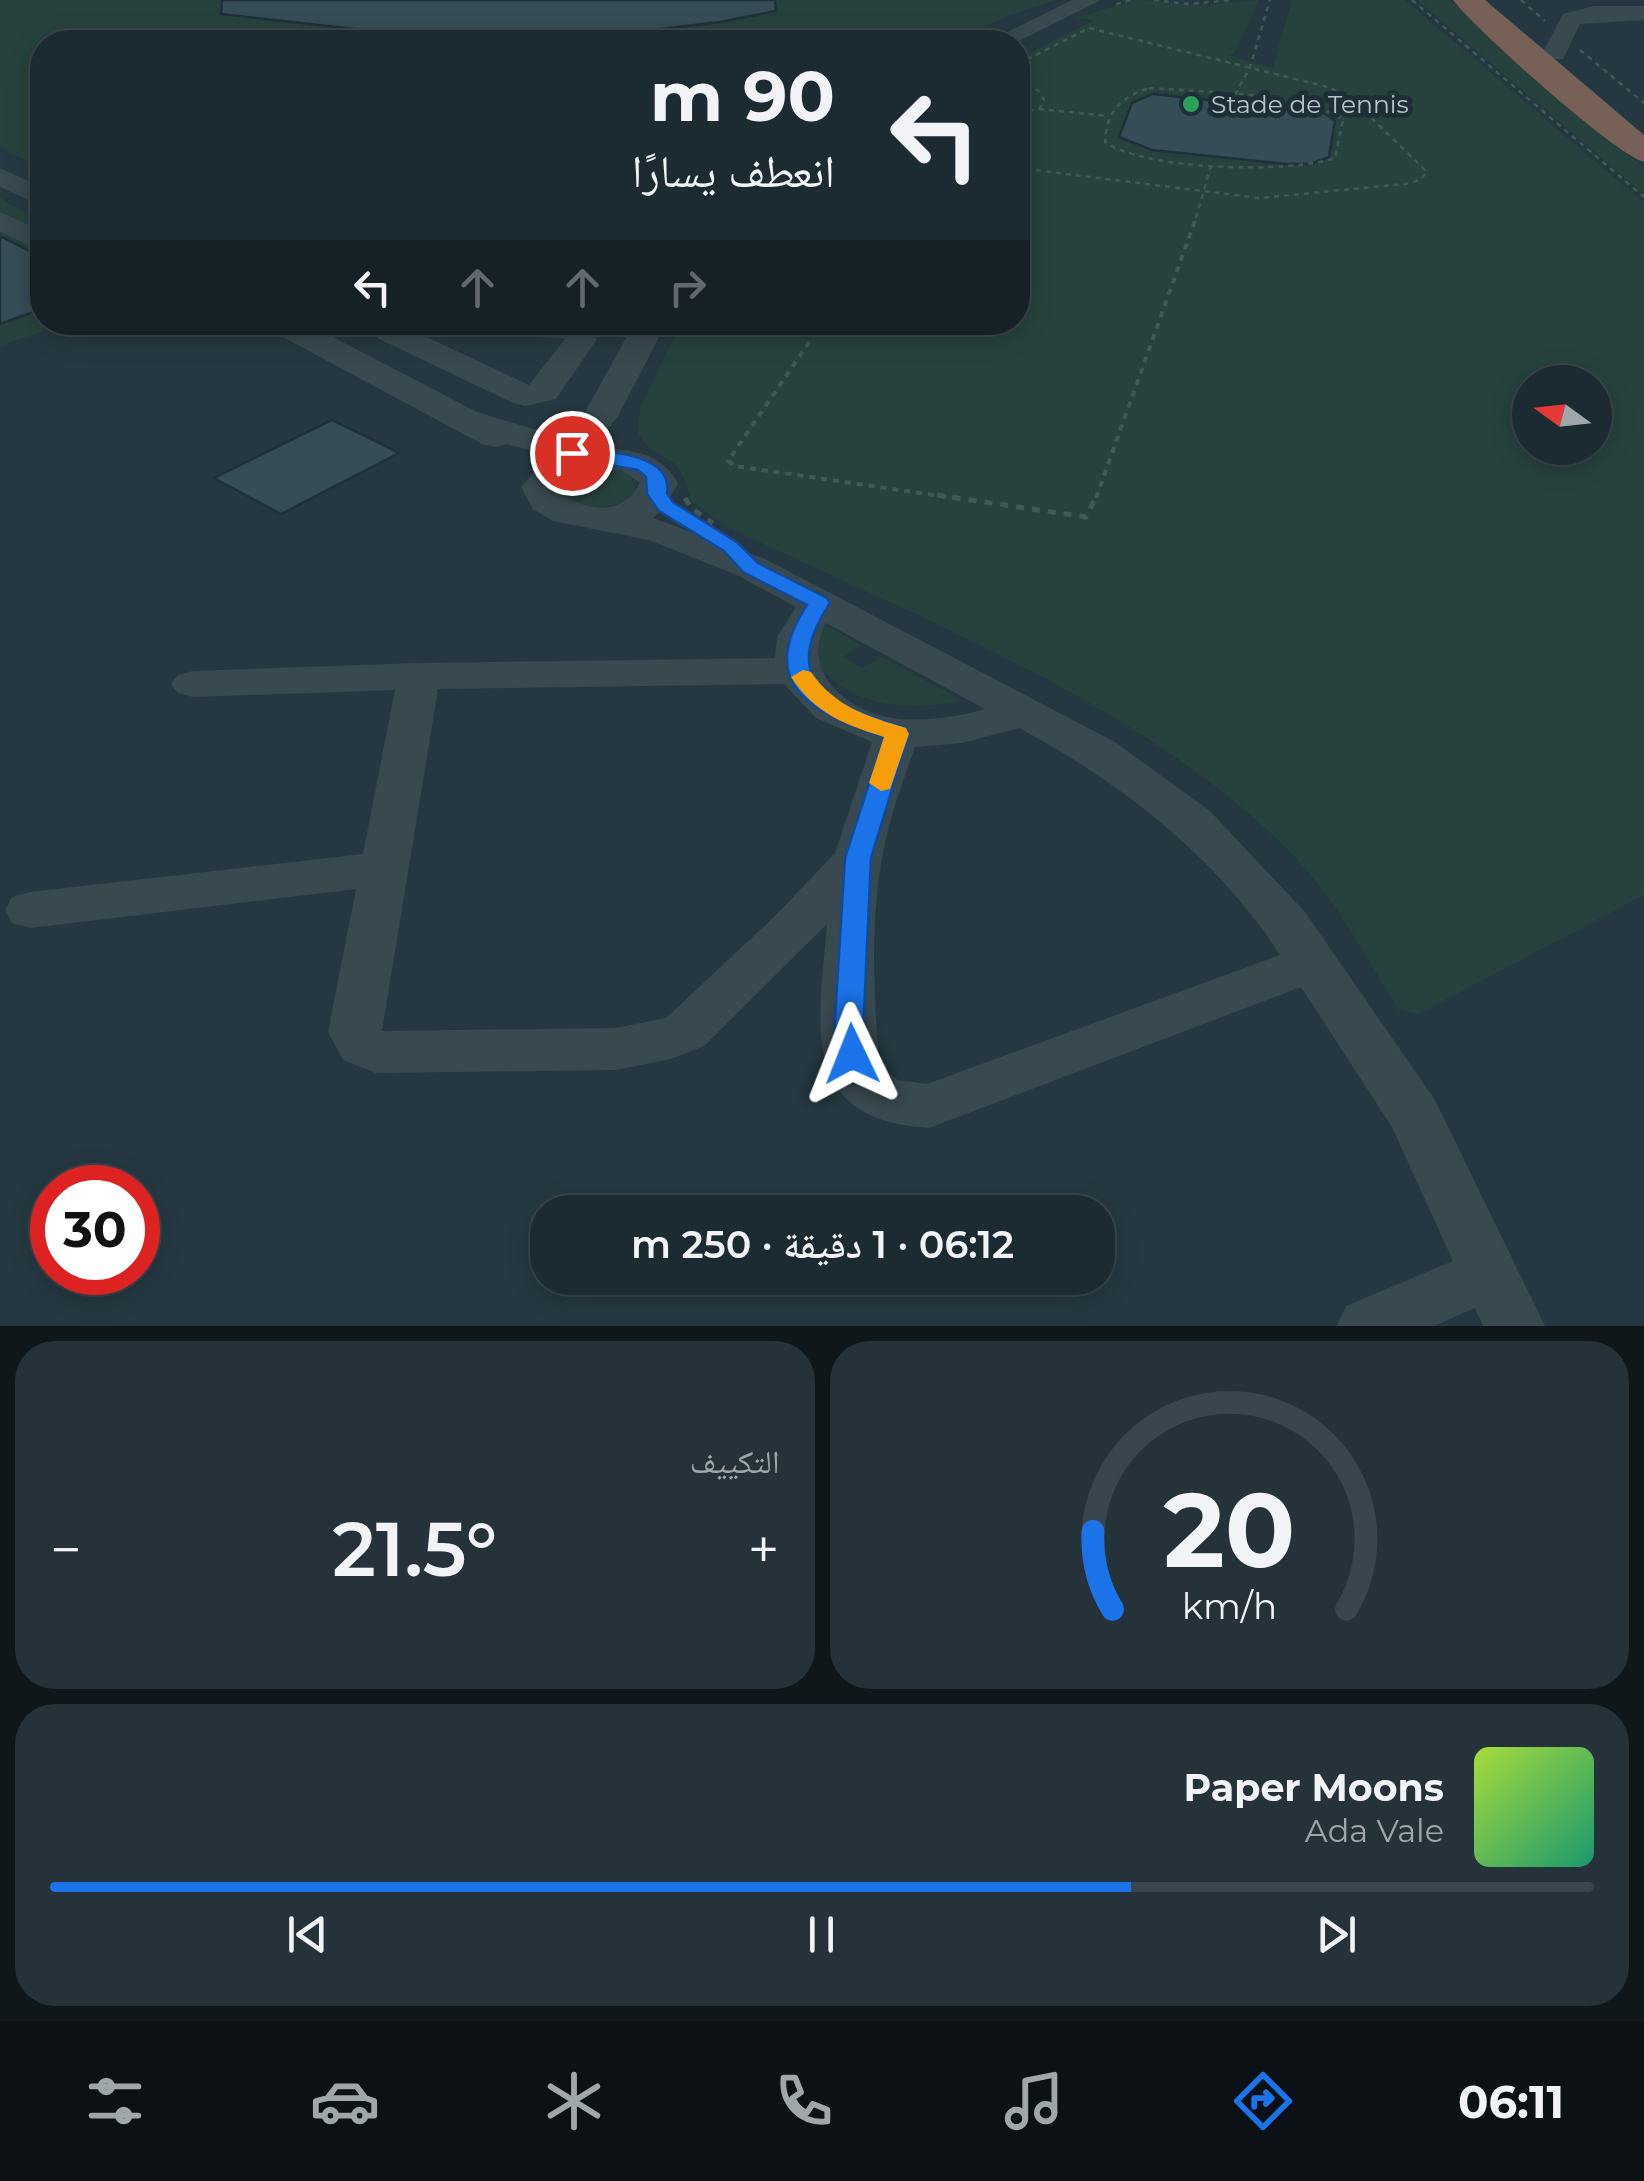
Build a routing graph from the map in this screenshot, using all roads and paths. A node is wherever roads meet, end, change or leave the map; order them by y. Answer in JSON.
{"nodes":[{"id":1,"x":1090,"y":0,"type":"edge"},
{"id":2,"x":1116,"y":0,"type":"edge"},
{"id":3,"x":1154,"y":0,"type":"edge"},
{"id":4,"x":1233,"y":0,"type":"edge"},
{"id":5,"x":1270,"y":0,"type":"edge"},
{"id":6,"x":1412,"y":0,"type":"edge"},
{"id":7,"x":1468,"y":0,"type":"edge"},
{"id":8,"x":1495,"y":0,"type":"edge"},
{"id":9,"x":1640,"y":7,"type":"edge"},
{"id":10,"x":1592,"y":11,"type":"edge"},
{"id":11,"x":1057,"y":14,"type":"junction"},
{"id":12,"x":1024,"y":30,"type":"edge"},
{"id":13,"x":1630,"y":38,"type":"dead end"},
{"id":14,"x":1554,"y":54,"type":"junction"},
{"id":15,"x":1030,"y":58,"type":"edge"},
{"id":16,"x":1250,"y":66,"type":"junction"},
{"id":17,"x":1030,"y":86,"type":"edge"},
{"id":18,"x":1235,"y":95,"type":"junction"},
{"id":19,"x":1644,"y":103,"type":"edge"},
{"id":20,"x":1039,"y":108,"type":"junction"},
{"id":21,"x":1030,"y":110,"type":"edge"},
{"id":22,"x":1365,"y":114,"type":"junction"},
{"id":23,"x":1109,"y":116,"type":"junction"},
{"id":24,"x":1340,"y":116,"type":"junction"},
{"id":25,"x":1644,"y":133,"type":"edge"},
{"id":26,"x":1644,"y":152,"type":"edge"},
{"id":27,"x":1212,"y":162,"type":"junction"},
{"id":28,"x":30,"y":167,"type":"edge"},
{"id":29,"x":1030,"y":170,"type":"edge"},
{"id":30,"x":0,"y":176,"type":"edge"},
{"id":31,"x":30,"y":191,"type":"edge"},
{"id":32,"x":1205,"y":192,"type":"junction"},
{"id":33,"x":1644,"y":197,"type":"edge"},
{"id":34,"x":30,"y":198,"type":"edge"},
{"id":35,"x":0,"y":206,"type":"edge"},
{"id":36,"x":0,"y":221,"type":"edge"},
{"id":37,"x":30,"y":236,"type":"edge"},
{"id":38,"x":303,"y":335,"type":"edge"},
{"id":39,"x":418,"y":335,"type":"edge"},
{"id":40,"x":580,"y":335,"type":"edge"},
{"id":41,"x":644,"y":335,"type":"edge"},
{"id":42,"x":814,"y":335,"type":"edge"},
{"id":43,"x":371,"y":370,"type":"junction"},
{"id":44,"x":621,"y":379,"type":"junction"},
{"id":45,"x":629,"y":460,"type":"junction"},
{"id":46,"x":566,"y":467,"type":"junction"},
{"id":47,"x":671,"y":490,"type":"junction"},
{"id":48,"x":608,"y":518,"type":"junction"},
{"id":49,"x":710,"y":536,"type":"junction"},
{"id":50,"x":751,"y":568,"type":"junction"},
{"id":51,"x":820,"y":603,"type":"junction"},
{"id":52,"x":798,"y":671,"type":"junction"},
{"id":53,"x":419,"y":676,"type":"junction"},
{"id":54,"x":193,"y":684,"type":"dead end"},
{"id":55,"x":1021,"y":712,"type":"junction"},
{"id":56,"x":897,"y":734,"type":"junction"},
{"id":57,"x":858,"y":858,"type":"junction"},
{"id":58,"x":382,"y":868,"type":"junction"},
{"id":59,"x":30,"y":910,"type":"dead end"},
{"id":60,"x":1312,"y":962,"type":"junction"},
{"id":61,"x":1501,"y":1300,"type":"edge"},
{"id":62,"x":1368,"y":1326,"type":"edge"}],
"edges":[{"from":1,"to":11,"type":"street"},
{"from":2,"to":11,"type":"street"},
{"from":3,"to":4,"type":"path"},
{"from":5,"to":16,"type":"path"},
{"from":6,"to":33,"type":"path"},
{"from":7,"to":26,"type":"highway"},
{"from":8,"to":14,"type":"highway"},
{"from":9,"to":10,"type":"street"},
{"from":10,"to":13,"type":"street"},
{"from":10,"to":14,"type":"street"},
{"from":10,"to":19,"type":"path"},
{"from":11,"to":12,"type":"street"},
{"from":14,"to":25,"type":"highway"},
{"from":15,"to":16,"type":"path"},
{"from":16,"to":18,"type":"path"},
{"from":16,"to":22,"type":"path"},
{"from":17,"to":20,"type":"path"},
{"from":18,"to":23,"type":"path"},
{"from":18,"to":24,"type":"path"},
{"from":20,"to":21,"type":"path"},
{"from":20,"to":23,"type":"path"},
{"from":22,"to":24,"type":"path"},
{"from":22,"to":32,"type":"path"},
{"from":23,"to":27,"type":"path"},
{"from":24,"to":27,"type":"path"},
{"from":27,"to":32,"type":"path"},
{"from":28,"to":30,"type":"street"},
{"from":29,"to":32,"type":"path"},
{"from":30,"to":31,"type":"street"},
{"from":32,"to":42,"type":"path"},
{"from":34,"to":35,"type":"street"},
{"from":36,"to":37,"type":"street"},
{"from":38,"to":43,"type":"street"},
{"from":39,"to":40,"type":"street"},
{"from":39,"to":43,"type":"street"},
{"from":41,"to":44,"type":"street"},
{"from":43,"to":46,"type":"street"},
{"from":44,"to":45,"type":"street"},
{"from":44,"to":46,"type":"street"},
{"from":45,"to":46,"type":"street"},
{"from":45,"to":47,"type":"street"},
{"from":46,"to":48,"type":"street"},
{"from":47,"to":48,"type":"street"},
{"from":47,"to":49,"type":"street"},
{"from":47,"to":49,"type":"path"},
{"from":48,"to":50,"type":"street"},
{"from":49,"to":50,"type":"street"},
{"from":50,"to":51,"type":"street"},
{"from":51,"to":52,"type":"street"},
{"from":51,"to":55,"type":"street"},
{"from":52,"to":53,"type":"street"},
{"from":52,"to":56,"type":"street"},
{"from":53,"to":54,"type":"street"},
{"from":53,"to":58,"type":"street"},
{"from":55,"to":56,"type":"street"},
{"from":55,"to":60,"type":"street"},
{"from":56,"to":57,"type":"street"},
{"from":57,"to":58,"type":"street"},
{"from":57,"to":60,"type":"street"},
{"from":58,"to":59,"type":"street"},
{"from":60,"to":61,"type":"street"},
{"from":61,"to":62,"type":"street"}]}
